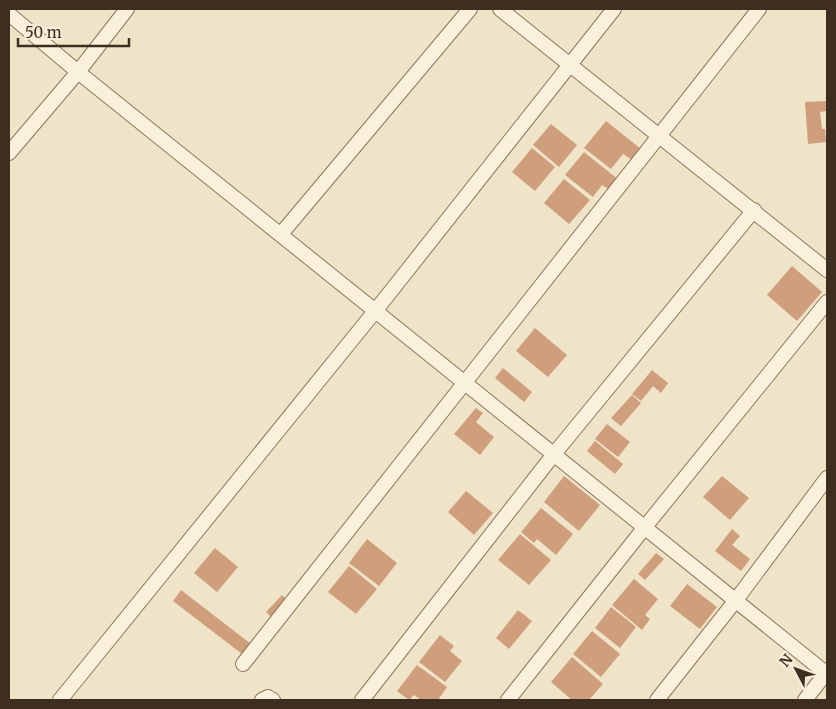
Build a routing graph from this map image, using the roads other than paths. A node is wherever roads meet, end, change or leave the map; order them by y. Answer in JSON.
{"nodes":[{"id":1,"x":127,"y":9,"type":"edge"},
{"id":2,"x":470,"y":9,"type":"edge"},
{"id":3,"x":500,"y":9,"type":"edge"},
{"id":4,"x":614,"y":9,"type":"edge"},
{"id":5,"x":759,"y":9,"type":"edge"},
{"id":6,"x":9,"y":14,"type":"edge"},
{"id":7,"x":571,"y":64,"type":"junction"},
{"id":8,"x":78,"y":72,"type":"junction"},
{"id":9,"x":658,"y":135,"type":"junction"},
{"id":10,"x":9,"y":153,"type":"edge"},
{"id":11,"x":754,"y":210,"type":"junction"},
{"id":12,"x":281,"y":234,"type":"junction"},
{"id":13,"x":827,"y":270,"type":"edge"},
{"id":14,"x":827,"y":302,"type":"edge"},
{"id":15,"x":376,"y":310,"type":"junction"},
{"id":16,"x":465,"y":382,"type":"junction"},
{"id":17,"x":554,"y":454,"type":"junction"},
{"id":18,"x":827,"y":478,"type":"edge"},
{"id":19,"x":645,"y":527,"type":"junction"},
{"id":20,"x":736,"y":600,"type":"junction"},
{"id":21,"x":243,"y":664,"type":"dead end"},
{"id":22,"x":827,"y":674,"type":"edge"},
{"id":23,"x":60,"y":700,"type":"edge"},
{"id":24,"x":262,"y":700,"type":"edge"},
{"id":25,"x":273,"y":700,"type":"edge"},
{"id":26,"x":362,"y":700,"type":"edge"},
{"id":27,"x":508,"y":700,"type":"edge"},
{"id":28,"x":657,"y":700,"type":"edge"},
{"id":29,"x":805,"y":700,"type":"edge"}],
"edges":[{"from":1,"to":8,"type":"street"},
{"from":2,"to":12,"type":"street"},
{"from":3,"to":7,"type":"street"},
{"from":4,"to":7,"type":"street"},
{"from":5,"to":9,"type":"street"},
{"from":6,"to":8,"type":"street"},
{"from":7,"to":9,"type":"street"},
{"from":7,"to":15,"type":"street"},
{"from":8,"to":10,"type":"street"},
{"from":8,"to":12,"type":"street"},
{"from":9,"to":11,"type":"street"},
{"from":9,"to":16,"type":"street"},
{"from":11,"to":13,"type":"street"},
{"from":11,"to":17,"type":"street"},
{"from":12,"to":15,"type":"street"},
{"from":14,"to":19,"type":"street"},
{"from":15,"to":16,"type":"street"},
{"from":15,"to":23,"type":"street"},
{"from":16,"to":17,"type":"street"},
{"from":16,"to":21,"type":"street"},
{"from":17,"to":19,"type":"street"},
{"from":17,"to":26,"type":"street"},
{"from":18,"to":20,"type":"street"},
{"from":19,"to":20,"type":"street"},
{"from":19,"to":27,"type":"street"},
{"from":20,"to":22,"type":"street"},
{"from":20,"to":28,"type":"street"},
{"from":22,"to":29,"type":"street"},
{"from":24,"to":25,"type":"street"}]}
